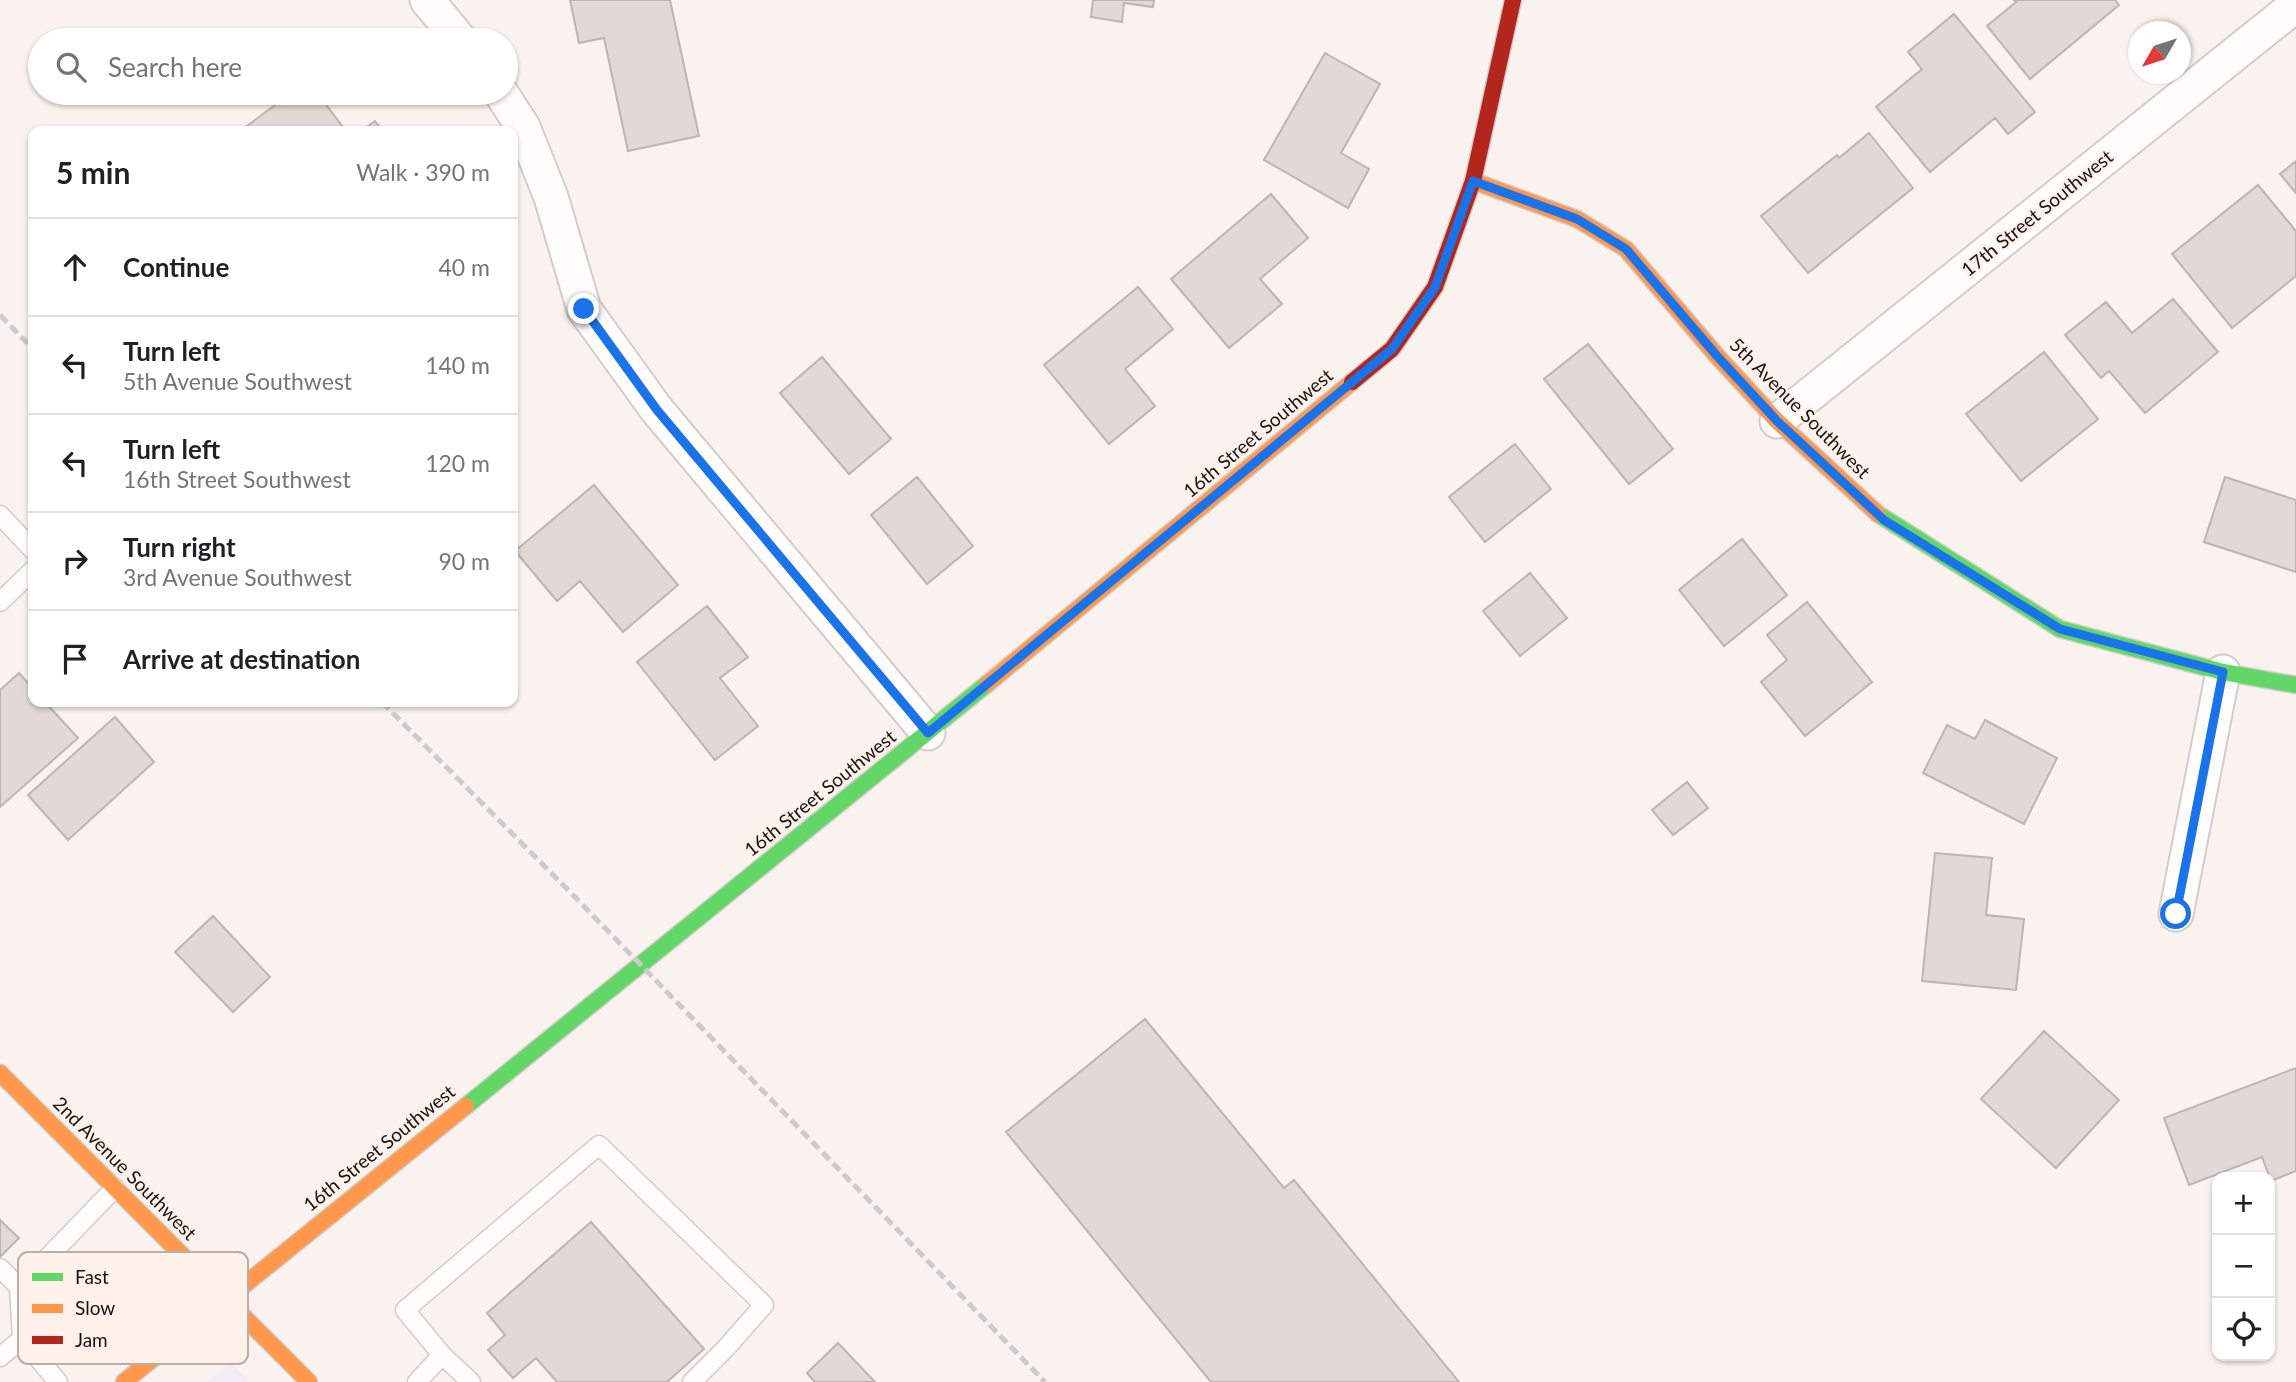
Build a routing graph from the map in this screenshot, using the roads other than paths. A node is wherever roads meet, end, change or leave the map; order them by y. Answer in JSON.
{"nodes":[{"id":1,"x":426,"y":0,"type":"edge"},
{"id":2,"x":1513,"y":0,"type":"edge"},
{"id":3,"x":2296,"y":5,"type":"edge"},
{"id":4,"x":450,"y":28,"type":"edge"},
{"id":5,"x":508,"y":105,"type":"edge"},
{"id":6,"x":1473,"y":181,"type":"junction"},
{"id":7,"x":1777,"y":421,"type":"junction"},
{"id":8,"x":0,"y":514,"type":"edge"},
{"id":9,"x":28,"y":545,"type":"edge"},
{"id":10,"x":28,"y":575,"type":"edge"},
{"id":11,"x":0,"y":602,"type":"edge"},
{"id":12,"x":2223,"y":672,"type":"junction"},
{"id":13,"x":2296,"y":685,"type":"edge"},
{"id":14,"x":928,"y":733,"type":"junction"},
{"id":15,"x":2176,"y":914,"type":"dead end"},
{"id":16,"x":0,"y":1073,"type":"edge"},
{"id":17,"x":115,"y":1188,"type":"junction"},
{"id":18,"x":53,"y":1252,"type":"edge"},
{"id":19,"x":179,"y":1252,"type":"edge"},
{"id":20,"x":0,"y":1268,"type":"edge"},
{"id":21,"x":248,"y":1281,"type":"edge"},
{"id":22,"x":18,"y":1286,"type":"edge"},
{"id":23,"x":248,"y":1321,"type":"edge"},
{"id":24,"x":18,"y":1342,"type":"edge"},
{"id":25,"x":442,"y":1354,"type":"junction"},
{"id":26,"x":0,"y":1357,"type":"edge"},
{"id":27,"x":43,"y":1364,"type":"edge"},
{"id":28,"x":146,"y":1364,"type":"edge"},
{"id":29,"x":58,"y":1382,"type":"edge"},
{"id":30,"x":124,"y":1382,"type":"edge"},
{"id":31,"x":309,"y":1382,"type":"edge"},
{"id":32,"x":417,"y":1382,"type":"edge"},
{"id":33,"x":471,"y":1382,"type":"edge"},
{"id":34,"x":692,"y":1382,"type":"edge"}],
"edges":[{"from":1,"to":4,"type":"street"},
{"from":2,"to":6,"type":"main road"},
{"from":3,"to":7,"type":"street","name":"17th Street Southwest"},
{"from":5,"to":14,"type":"street"},
{"from":6,"to":7,"type":"main road","name":"5th Avenue Southwest"},
{"from":6,"to":14,"type":"main road","name":"16th Street Southwest"},
{"from":7,"to":12,"type":"main road","name":"5th Avenue Southwest"},
{"from":8,"to":9,"type":"lane"},
{"from":10,"to":11,"type":"lane"},
{"from":12,"to":13,"type":"main road","name":"5th Avenue Southwest"},
{"from":12,"to":15,"type":"street"},
{"from":14,"to":21,"type":"main road","name":"16th Street Southwest"},
{"from":16,"to":17,"type":"main road","name":"2nd Avenue Southwest"},
{"from":17,"to":18,"type":"lane"},
{"from":17,"to":19,"type":"main road","name":"2nd Avenue Southwest"},
{"from":20,"to":22,"type":"lane"},
{"from":23,"to":31,"type":"main road","name":"2nd Avenue Southwest"},
{"from":24,"to":26,"type":"lane"},
{"from":25,"to":32,"type":"lane"},
{"from":25,"to":33,"type":"lane"},
{"from":25,"to":34,"type":"lane"},
{"from":27,"to":29,"type":"lane"},
{"from":28,"to":30,"type":"main road","name":"16th Street Southwest"}]}
